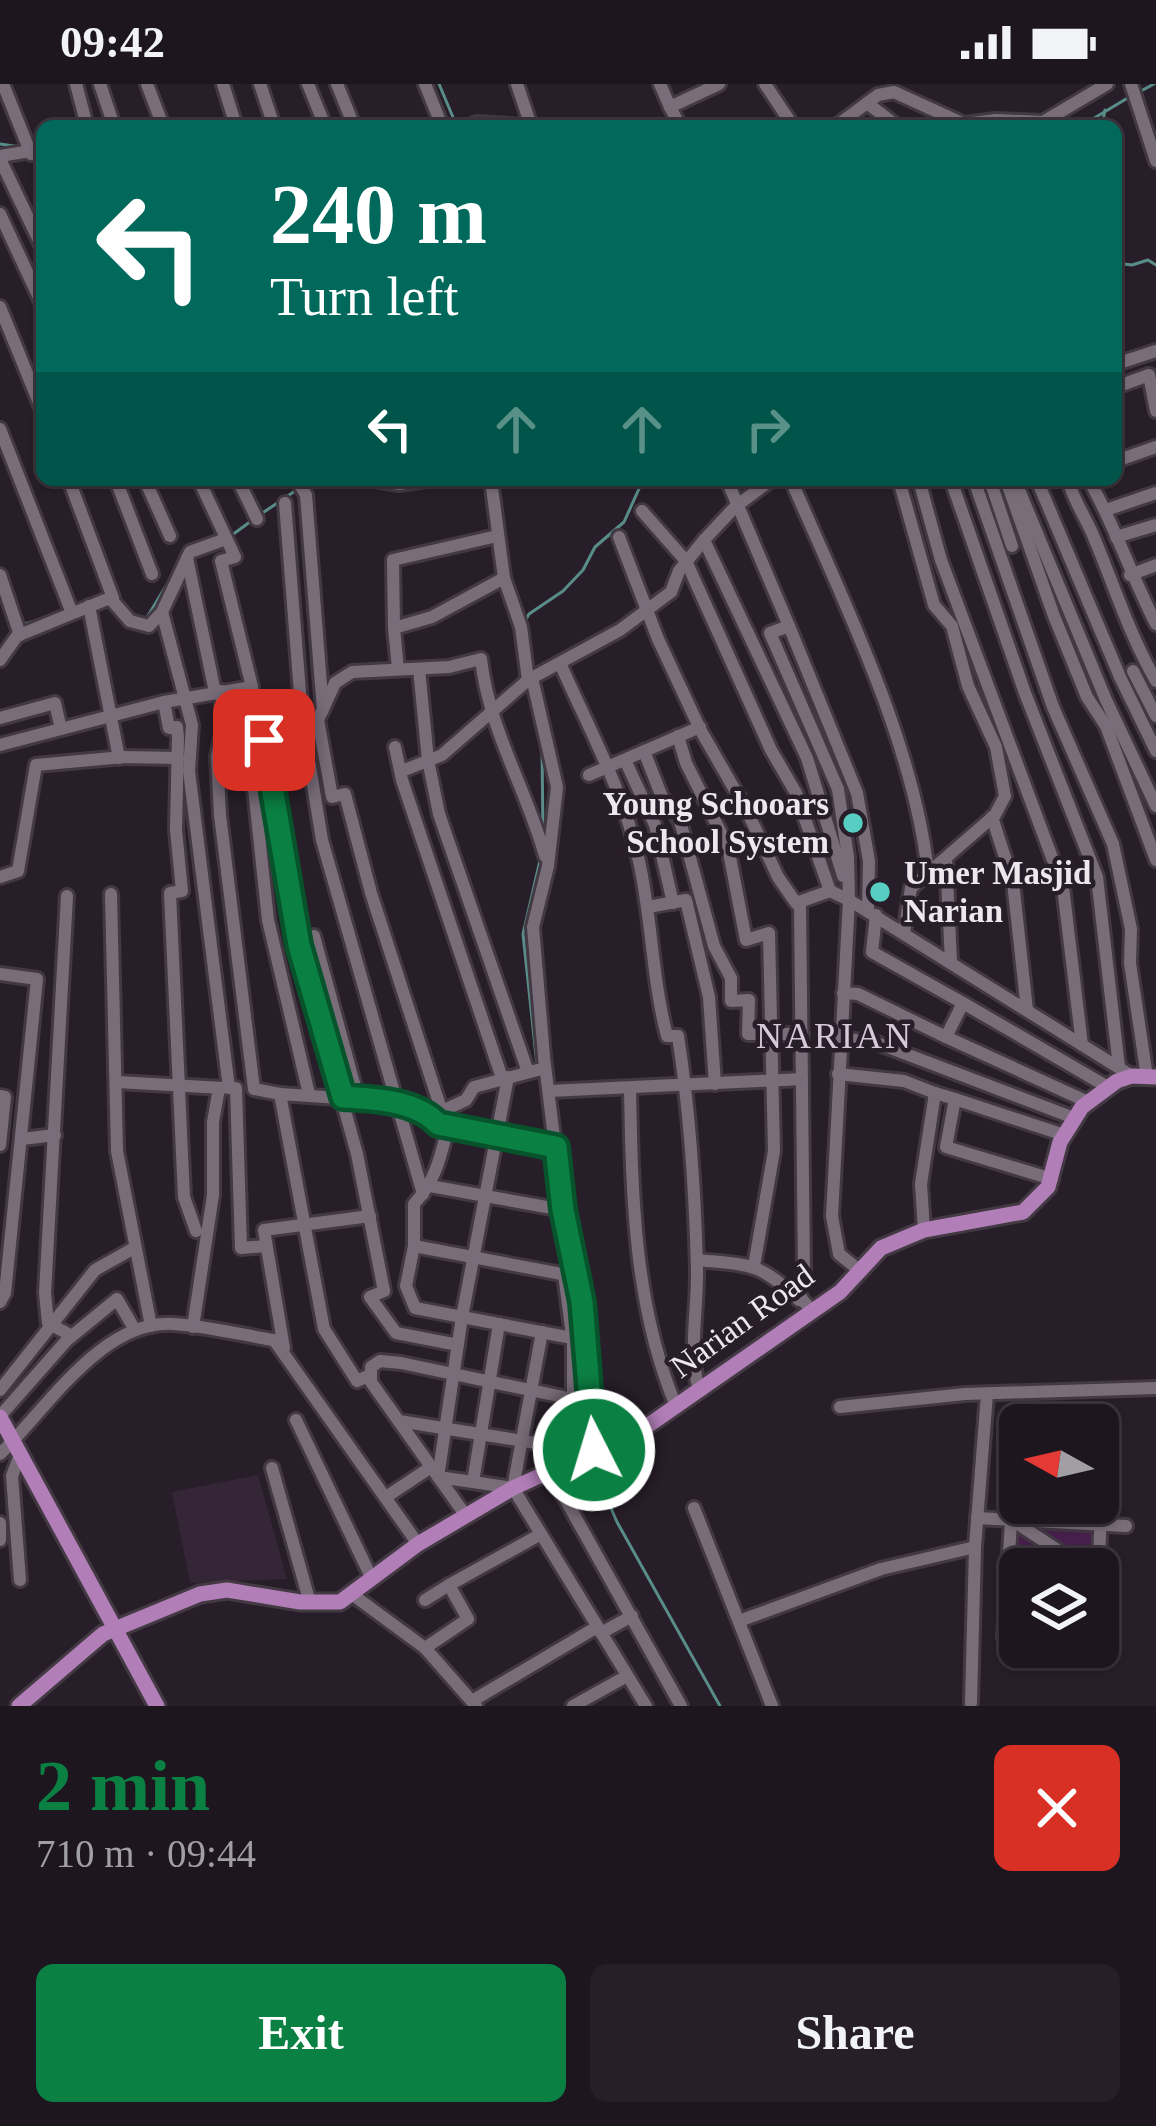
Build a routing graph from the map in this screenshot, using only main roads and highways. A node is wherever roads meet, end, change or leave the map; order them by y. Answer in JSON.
{"nodes":[{"id":1,"x":1138,"y":1074,"type":"edge"},
{"id":2,"x":0,"y":1416,"type":"edge"},
{"id":3,"x":11,"y":1450,"type":"edge"},
{"id":4,"x":115,"y":1627,"type":"junction"},
{"id":5,"x":19,"y":1706,"type":"edge"},
{"id":6,"x":157,"y":1706,"type":"edge"}],
"edges":[{"from":1,"to":4,"type":"main road","name":"Narian Road"},
{"from":2,"to":3,"type":"main road"},
{"from":3,"to":4,"type":"main road"},
{"from":4,"to":5,"type":"main road","name":"Narian Road"},
{"from":4,"to":6,"type":"main road"}]}
